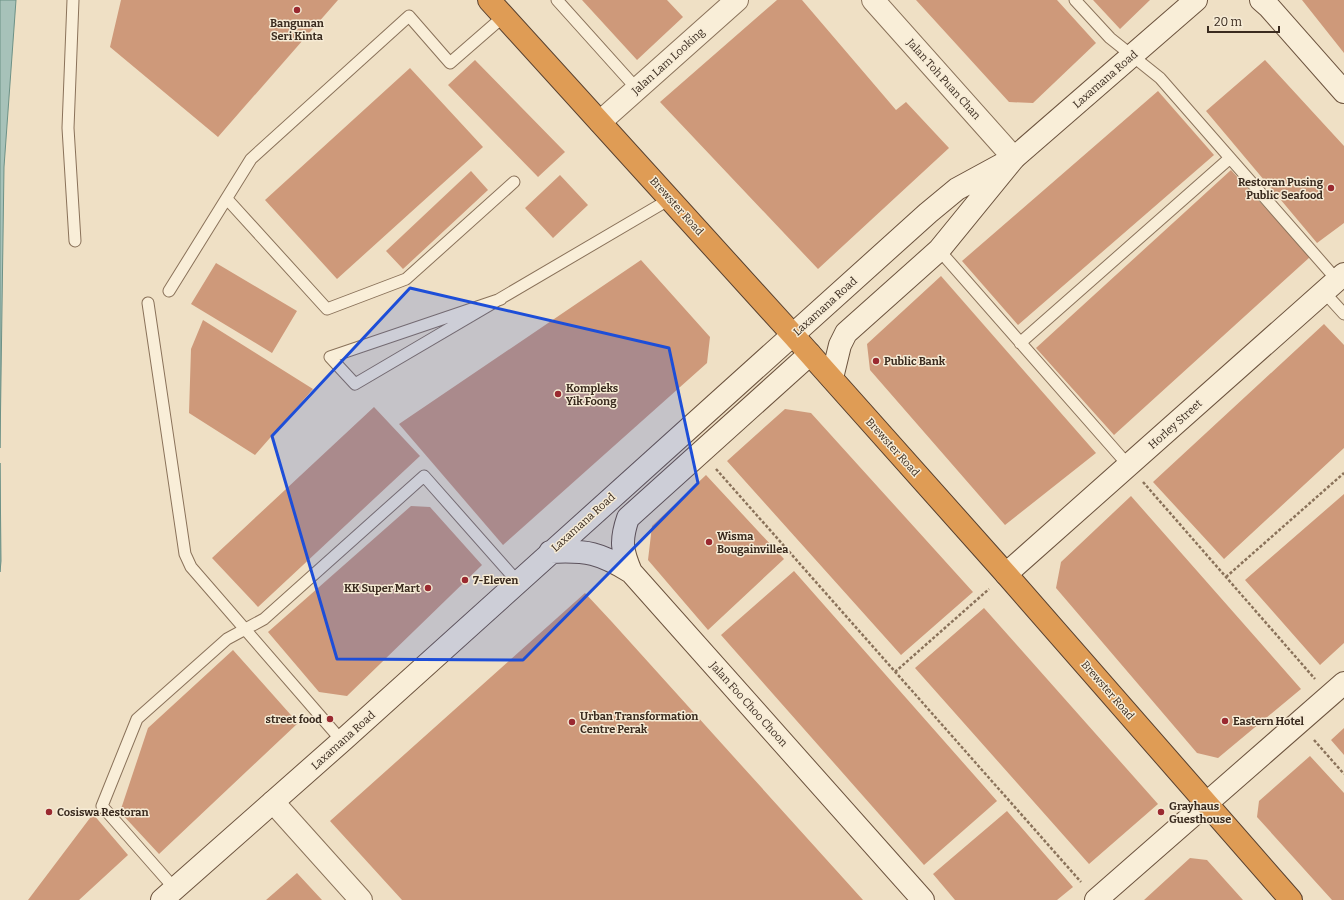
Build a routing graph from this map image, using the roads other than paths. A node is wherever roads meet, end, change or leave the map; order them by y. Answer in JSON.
{"nodes":[{"id":1,"x":73,"y":0,"type":"edge"},
{"id":2,"x":489,"y":0,"type":"edge"},
{"id":3,"x":557,"y":0,"type":"edge"},
{"id":4,"x":736,"y":0,"type":"edge"},
{"id":5,"x":873,"y":0,"type":"edge"},
{"id":6,"x":1075,"y":0,"type":"edge"},
{"id":7,"x":1196,"y":0,"type":"edge"},
{"id":8,"x":1260,"y":0,"type":"edge"},
{"id":9,"x":504,"y":16,"type":"junction"},
{"id":10,"x":1131,"y":56,"type":"junction"},
{"id":11,"x":637,"y":89,"type":"junction"},
{"id":12,"x":1344,"y":92,"type":"edge"},
{"id":13,"x":600,"y":122,"type":"junction"},
{"id":14,"x":1014,"y":158,"type":"junction"},
{"id":15,"x":1230,"y":158,"type":"junction"},
{"id":16,"x":514,"y":182,"type":"dead end"},
{"id":17,"x":227,"y":199,"type":"junction"},
{"id":18,"x":670,"y":199,"type":"junction"},
{"id":19,"x":75,"y":241,"type":"dead end"},
{"id":20,"x":939,"y":250,"type":"junction"},
{"id":21,"x":1335,"y":282,"type":"edge"},
{"id":22,"x":169,"y":291,"type":"dead end"},
{"id":23,"x":501,"y":299,"type":"junction"},
{"id":24,"x":148,"y":303,"type":"dead end"},
{"id":25,"x":1344,"y":314,"type":"edge"},
{"id":26,"x":793,"y":335,"type":"junction"},
{"id":27,"x":1020,"y":342,"type":"junction"},
{"id":28,"x":810,"y":354,"type":"junction"},
{"id":29,"x":832,"y":378,"type":"junction"},
{"id":30,"x":1128,"y":465,"type":"junction"},
{"id":31,"x":550,"y":552,"type":"junction"},
{"id":32,"x":631,"y":572,"type":"junction"},
{"id":33,"x":1006,"y":574,"type":"junction"},
{"id":34,"x":517,"y":581,"type":"junction"},
{"id":35,"x":244,"y":630,"type":"junction"},
{"id":36,"x":1337,"y":689,"type":"edge"},
{"id":37,"x":342,"y":741,"type":"junction"},
{"id":38,"x":273,"y":802,"type":"junction"},
{"id":39,"x":1206,"y":803,"type":"junction"},
{"id":40,"x":169,"y":895,"type":"edge"},
{"id":41,"x":361,"y":900,"type":"edge"},
{"id":42,"x":924,"y":900,"type":"edge"},
{"id":43,"x":1096,"y":900,"type":"edge"},
{"id":44,"x":1291,"y":900,"type":"edge"}],
"edges":[{"from":1,"to":19,"type":"lane"},
{"from":2,"to":9,"type":"highway","name":"Brewster Road"},
{"from":3,"to":11,"type":"lane"},
{"from":4,"to":11,"type":"street","name":"Jalan Lam Looking"},
{"from":5,"to":14,"type":"street","name":"Jalan Toh Puan Chan"},
{"from":6,"to":10,"type":"lane"},
{"from":7,"to":10,"type":"street","name":"Laxamana Road"},
{"from":8,"to":12,"type":"street"},
{"from":9,"to":13,"type":"highway","name":"Brewster Road"},
{"from":9,"to":17,"type":"lane"},
{"from":10,"to":14,"type":"street","name":"Laxamana Road"},
{"from":10,"to":15,"type":"lane"},
{"from":11,"to":13,"type":"street","name":"Jalan Lam Looking"},
{"from":13,"to":18,"type":"highway","name":"Brewster Road"},
{"from":14,"to":20,"type":"street","name":"Laxamana Road"},
{"from":14,"to":26,"type":"street","name":"Laxamana Road"},
{"from":15,"to":21,"type":"lane"},
{"from":15,"to":27,"type":"lane"},
{"from":16,"to":17,"type":"lane"},
{"from":17,"to":22,"type":"lane"},
{"from":18,"to":23,"type":"lane"},
{"from":18,"to":26,"type":"highway","name":"Brewster Road"},
{"from":20,"to":27,"type":"lane"},
{"from":20,"to":29,"type":"street","name":"Laxamana Road"},
{"from":21,"to":25,"type":"lane"},
{"from":21,"to":30,"type":"street","name":"Horley Street"},
{"from":23,"to":23,"type":"lane"},
{"from":24,"to":35,"type":"lane"},
{"from":26,"to":28,"type":"highway","name":"Brewster Road"},
{"from":26,"to":31,"type":"street","name":"Laxamana Road"},
{"from":27,"to":30,"type":"lane"},
{"from":28,"to":29,"type":"highway","name":"Brewster Road"},
{"from":28,"to":32,"type":"street"},
{"from":29,"to":33,"type":"highway","name":"Brewster Road"},
{"from":30,"to":33,"type":"street","name":"Horley Street"},
{"from":31,"to":32,"type":"street","name":"Jalan Foo Choo Choon"},
{"from":31,"to":34,"type":"street","name":"Laxamana Road"},
{"from":32,"to":42,"type":"street","name":"Jalan Foo Choo Choon"},
{"from":33,"to":39,"type":"highway","name":"Brewster Road"},
{"from":34,"to":35,"type":"lane"},
{"from":34,"to":37,"type":"street","name":"Laxamana Road"},
{"from":35,"to":37,"type":"lane"},
{"from":35,"to":40,"type":"lane"},
{"from":36,"to":39,"type":"street"},
{"from":37,"to":38,"type":"street","name":"Laxamana Road"},
{"from":38,"to":40,"type":"street","name":"Laxamana Road"},
{"from":38,"to":41,"type":"street"},
{"from":39,"to":43,"type":"street"},
{"from":39,"to":44,"type":"highway","name":"Brewster Road"}]}
